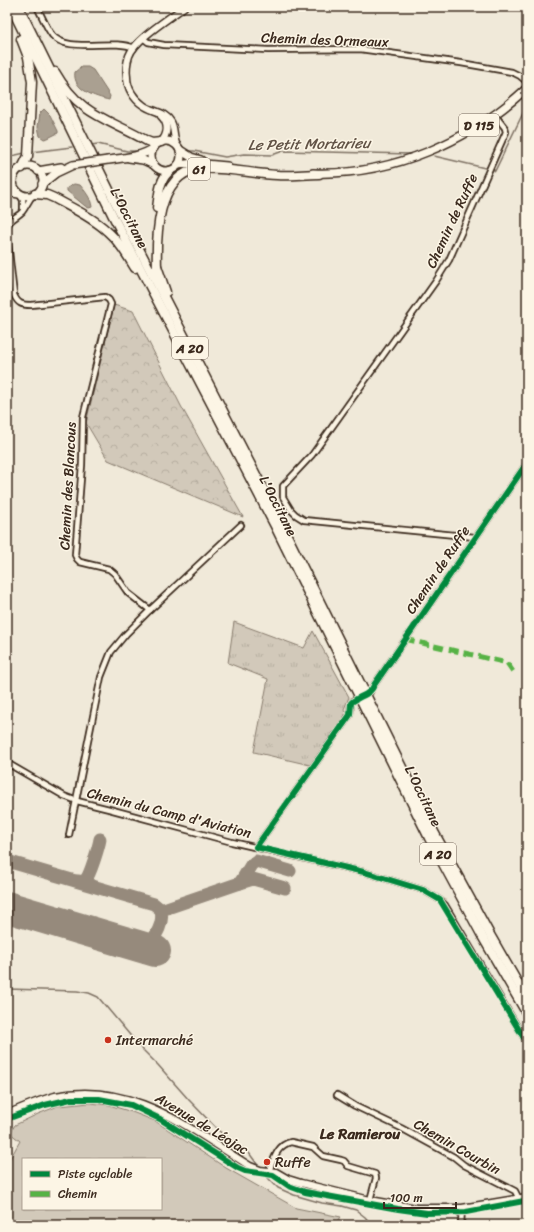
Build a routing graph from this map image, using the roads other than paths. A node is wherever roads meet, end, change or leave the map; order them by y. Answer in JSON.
{"nodes":[{"id":1,"x":7,"y":7,"type":"edge"},
{"id":2,"x":11,"y":7,"type":"edge"},
{"id":3,"x":19,"y":7,"type":"edge"},
{"id":4,"x":37,"y":7,"type":"edge"},
{"id":5,"x":184,"y":7,"type":"edge"},
{"id":6,"x":143,"y":38,"type":"junction"},
{"id":7,"x":134,"y":48,"type":"junction"},
{"id":8,"x":527,"y":82,"type":"edge"},
{"id":9,"x":527,"y":88,"type":"edge"},
{"id":10,"x":155,"y":111,"type":"junction"},
{"id":11,"x":495,"y":115,"type":"junction"},
{"id":12,"x":161,"y":142,"type":"junction"},
{"id":13,"x":154,"y":148,"type":"junction"},
{"id":14,"x":178,"y":148,"type":"junction"},
{"id":15,"x":125,"y":158,"type":"junction"},
{"id":16,"x":216,"y":164,"type":"junction"},
{"id":17,"x":73,"y":165,"type":"junction"},
{"id":18,"x":154,"y":165,"type":"junction"},
{"id":19,"x":178,"y":165,"type":"junction"},
{"id":20,"x":22,"y":168,"type":"junction"},
{"id":21,"x":38,"y":171,"type":"junction"},
{"id":22,"x":170,"y":171,"type":"junction"},
{"id":23,"x":319,"y":174,"type":"junction"},
{"id":24,"x":13,"y":180,"type":"junction"},
{"id":25,"x":42,"y":184,"type":"junction"},
{"id":26,"x":7,"y":186,"type":"edge"},
{"id":27,"x":7,"y":194,"type":"edge"},
{"id":28,"x":19,"y":194,"type":"junction"},
{"id":29,"x":34,"y":195,"type":"junction"},
{"id":30,"x":23,"y":211,"type":"junction"},
{"id":31,"x":7,"y":226,"type":"edge"},
{"id":32,"x":7,"y":234,"type":"edge"},
{"id":33,"x":158,"y":270,"type":"junction"},
{"id":34,"x":185,"y":354,"type":"junction"},
{"id":35,"x":199,"y":365,"type":"junction"},
{"id":36,"x":527,"y":463,"type":"edge"},
{"id":37,"x":241,"y":525,"type":"dead end"},
{"id":38,"x":475,"y":537,"type":"junction"},
{"id":39,"x":150,"y":610,"type":"junction"},
{"id":40,"x":370,"y":692,"type":"dead end"},
{"id":41,"x":354,"y":700,"type":"dead end"},
{"id":42,"x":7,"y":764,"type":"edge"},
{"id":43,"x":77,"y":802,"type":"junction"},
{"id":44,"x":69,"y":835,"type":"dead end"},
{"id":45,"x":256,"y":847,"type":"junction"},
{"id":46,"x":527,"y":999,"type":"edge"},
{"id":47,"x":527,"y":1014,"type":"edge"},
{"id":48,"x":527,"y":1043,"type":"edge"},
{"id":49,"x":337,"y":1095,"type":"dead end"},
{"id":50,"x":7,"y":1114,"type":"edge"},
{"id":51,"x":269,"y":1171,"type":"junction"},
{"id":52,"x":527,"y":1197,"type":"edge"},
{"id":53,"x":519,"y":1199,"type":"junction"},
{"id":54,"x":370,"y":1200,"type":"junction"},
{"id":55,"x":462,"y":1208,"type":"junction"},
{"id":56,"x":461,"y":1225,"type":"edge"}],
"edges":[{"from":1,"to":20,"type":"highway"},
{"from":2,"to":34,"type":"highway","name":"L'Occitane","number":"A 20"},
{"from":3,"to":12,"type":"highway"},
{"from":3,"to":35,"type":"highway","name":"L'Occitane","number":"A 20"},
{"from":4,"to":7,"type":"street"},
{"from":5,"to":6,"type":"main road"},
{"from":6,"to":7,"type":"main road"},
{"from":6,"to":8,"type":"street","name":"Chemin des Ormeaux"},
{"from":7,"to":10,"type":"main road"},
{"from":9,"to":11,"type":"main road","number":"D 115"},
{"from":10,"to":12,"type":"main road"},
{"from":10,"to":14,"type":"main road"},
{"from":11,"to":23,"type":"main road","number":"D 115"},
{"from":11,"to":38,"type":"street","name":"Chemin de Ruffe"},
{"from":12,"to":13,"type":"main road"},
{"from":12,"to":14,"type":"main road"},
{"from":13,"to":15,"type":"main road"},
{"from":13,"to":18,"type":"main road"},
{"from":14,"to":16,"type":"main road","number":"D 115"},
{"from":14,"to":19,"type":"main road"},
{"from":15,"to":17,"type":"main road","bridge":true},
{"from":15,"to":18,"type":"main road"},
{"from":16,"to":19,"type":"main road","number":"D 115"},
{"from":16,"to":23,"type":"main road","number":"D 115"},
{"from":17,"to":21,"type":"main road"},
{"from":17,"to":25,"type":"main road"},
{"from":18,"to":22,"type":"main road"},
{"from":19,"to":22,"type":"main road"},
{"from":20,"to":21,"type":"main road"},
{"from":20,"to":24,"type":"main road"},
{"from":21,"to":25,"type":"main road"},
{"from":22,"to":33,"type":"highway","number":"61"},
{"from":23,"to":33,"type":"highway","number":"61"},
{"from":24,"to":26,"type":"main road"},
{"from":24,"to":28,"type":"main road"},
{"from":25,"to":29,"type":"main road"},
{"from":27,"to":28,"type":"main road"},
{"from":28,"to":29,"type":"main road"},
{"from":28,"to":30,"type":"street"},
{"from":29,"to":30,"type":"street"},
{"from":29,"to":34,"type":"highway"},
{"from":30,"to":31,"type":"street"},
{"from":32,"to":39,"type":"street","name":"Chemin des Blancous"},
{"from":33,"to":35,"type":"highway","number":"61"},
{"from":34,"to":47,"type":"highway","name":"L'Occitane","number":"A 20"},
{"from":35,"to":46,"type":"highway","name":"L'Occitane","number":"A 20"},
{"from":36,"to":38,"type":"street","name":"Chemin de Ruffe"},
{"from":37,"to":39,"type":"street"},
{"from":38,"to":40,"type":"street","name":"Chemin de Ruffe"},
{"from":39,"to":43,"type":"street"},
{"from":41,"to":45,"type":"street"},
{"from":42,"to":43,"type":"street","name":"Chemin du Camp d'Aviation"},
{"from":43,"to":44,"type":"street"},
{"from":43,"to":45,"type":"street","name":"Chemin du Camp d'Aviation"},
{"from":45,"to":48,"type":"street","name":"Chemin du Camp d'Aviation"},
{"from":49,"to":53,"type":"street","name":"Chemin Courbin"},
{"from":50,"to":51,"type":"main road","name":"Avenue de Léojac"},
{"from":51,"to":54,"type":"main road","name":"Avenue de Léojac"},
{"from":51,"to":54,"type":"street"},
{"from":52,"to":53,"type":"main road","name":"Avenue de Léojac"},
{"from":53,"to":55,"type":"main road","name":"Avenue de Léojac"},
{"from":54,"to":55,"type":"main road","name":"Avenue de Léojac"},
{"from":55,"to":56,"type":"street"}]}
